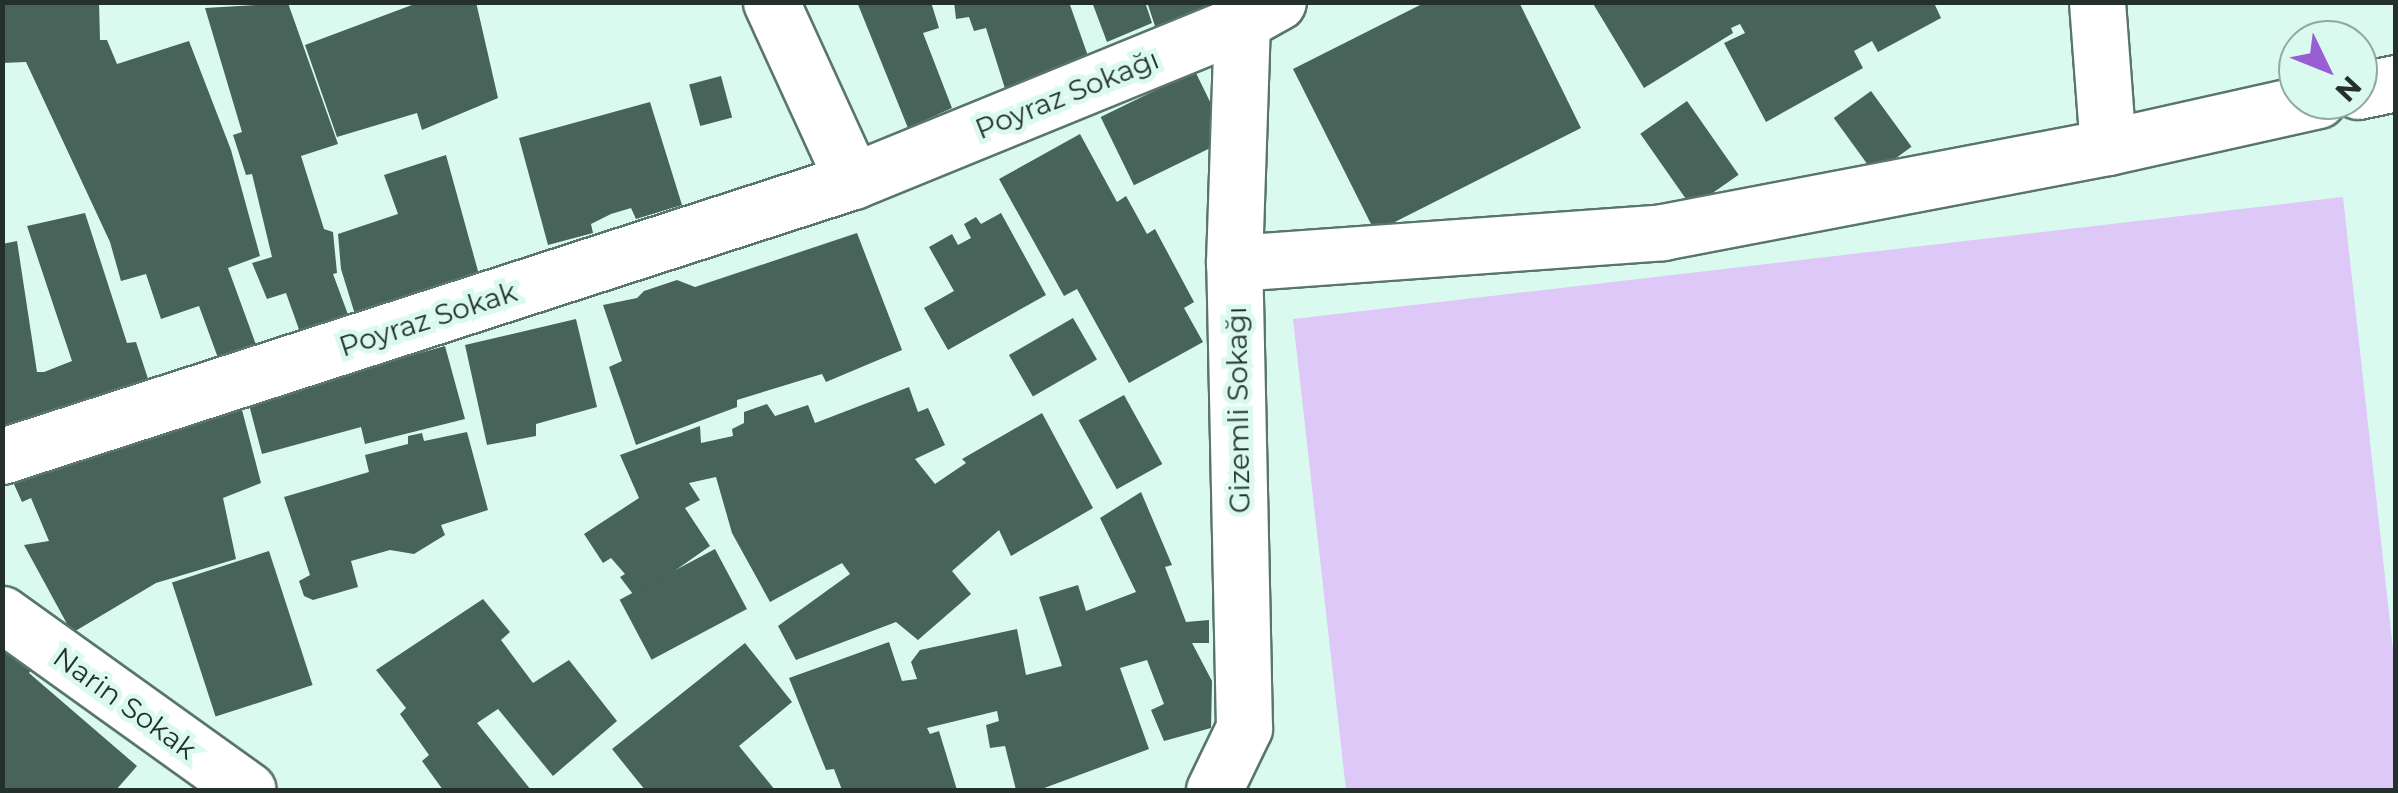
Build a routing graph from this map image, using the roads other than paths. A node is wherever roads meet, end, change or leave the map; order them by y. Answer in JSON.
{"nodes":[{"id":1,"x":772,"y":2,"type":"edge"},
{"id":2,"x":2097,"y":2,"type":"edge"},
{"id":3,"x":1260,"y":12,"type":"edge"},
{"id":4,"x":2278,"y":109,"type":"edge"},
{"id":5,"x":2108,"y":148,"type":"junction"},
{"id":6,"x":854,"y":181,"type":"junction"},
{"id":7,"x":1234,"y":263,"type":"junction"},
{"id":8,"x":2,"y":456,"type":"edge"},
{"id":9,"x":2,"y":614,"type":"edge"},
{"id":10,"x":248,"y":790,"type":"edge"},
{"id":11,"x":1214,"y":790,"type":"edge"}],
"edges":[{"from":1,"to":6,"type":"street"},
{"from":2,"to":5,"type":"street"},
{"from":3,"to":6,"type":"street","name":"Poyraz Sokağı"},
{"from":3,"to":7,"type":"street","name":"Gizemli Sokağı"},
{"from":4,"to":5,"type":"street"},
{"from":5,"to":7,"type":"street"},
{"from":6,"to":8,"type":"street","name":"Poyraz Sokak"},
{"from":7,"to":11,"type":"street","name":"Gizemli Sokağı"},
{"from":9,"to":10,"type":"street","name":"Narin Sokak"}]}
